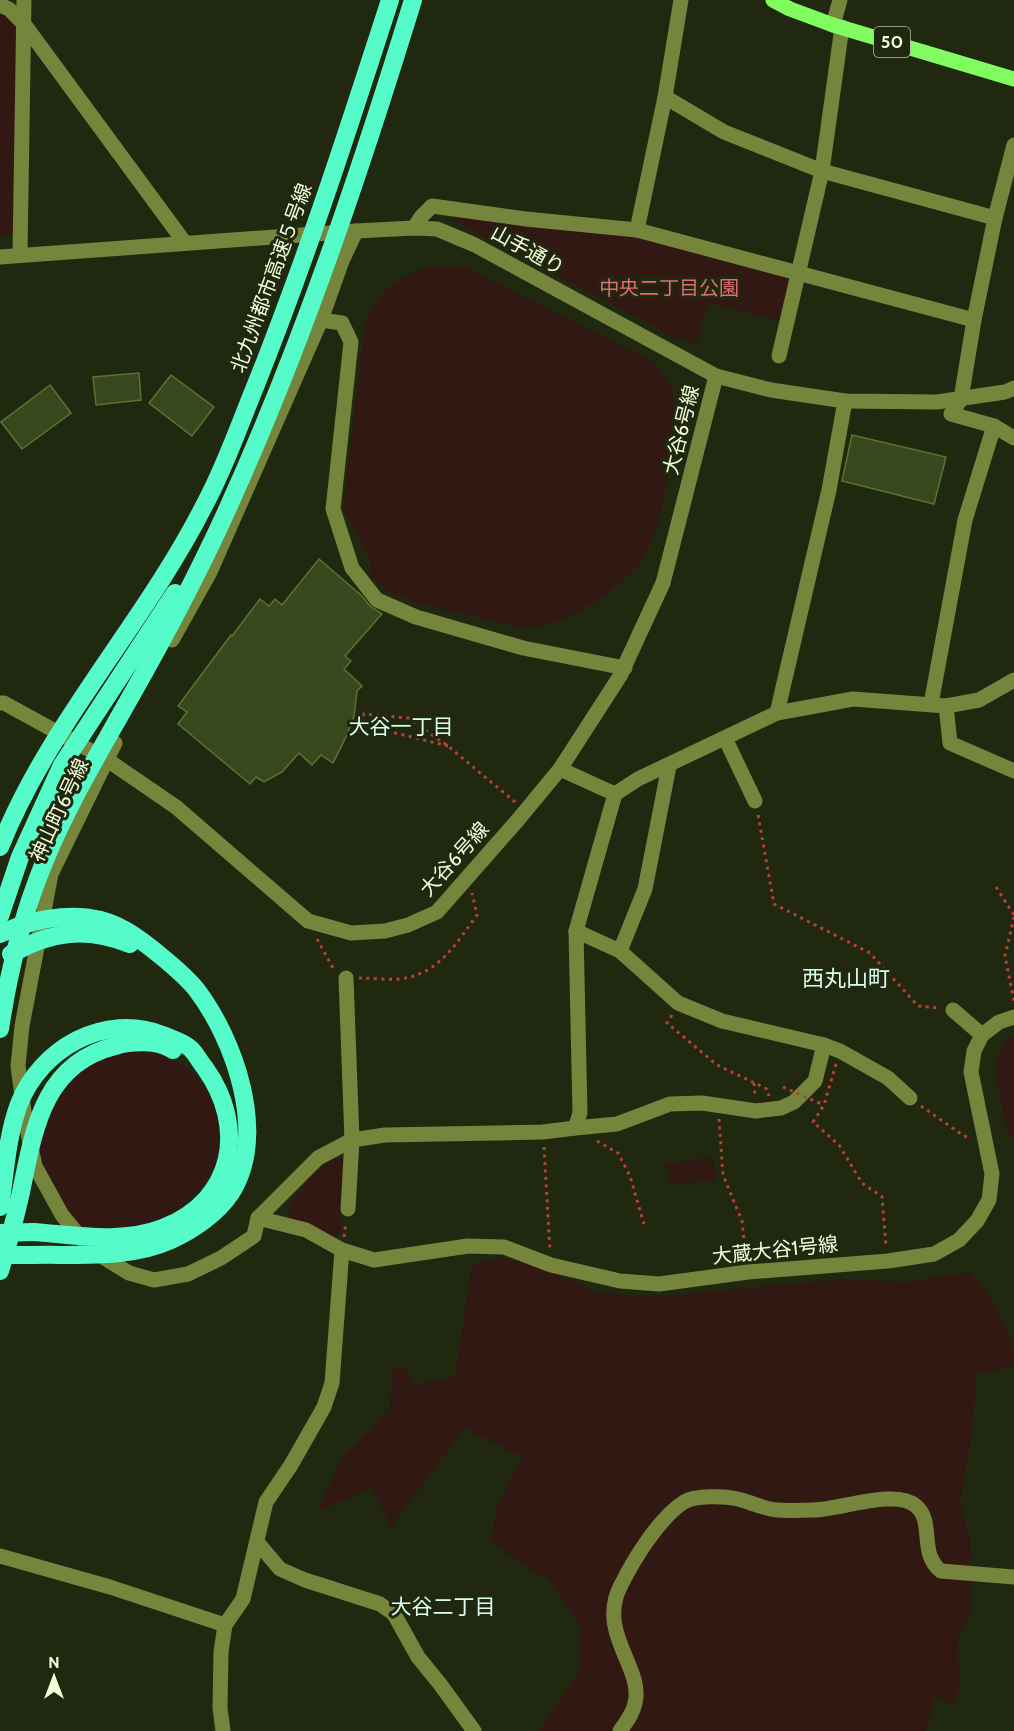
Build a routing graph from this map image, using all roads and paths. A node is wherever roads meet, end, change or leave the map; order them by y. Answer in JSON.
{"nodes":[{"id":1,"x":24,"y":0,"type":"edge"},
{"id":2,"x":390,"y":0,"type":"edge"},
{"id":3,"x":413,"y":0,"type":"edge"},
{"id":4,"x":681,"y":0,"type":"edge"},
{"id":5,"x":773,"y":0,"type":"edge"},
{"id":6,"x":840,"y":0,"type":"edge"},
{"id":7,"x":0,"y":5,"type":"edge"},
{"id":8,"x":24,"y":24,"type":"junction"},
{"id":9,"x":837,"y":26,"type":"junction"},
{"id":10,"x":1013,"y":75,"type":"edge"},
{"id":11,"x":665,"y":97,"type":"junction"},
{"id":12,"x":1014,"y":145,"type":"edge"},
{"id":13,"x":822,"y":171,"type":"junction"},
{"id":14,"x":995,"y":218,"type":"junction"},
{"id":15,"x":414,"y":228,"type":"junction"},
{"id":16,"x":637,"y":230,"type":"junction"},
{"id":17,"x":356,"y":231,"type":"junction"},
{"id":18,"x":185,"y":243,"type":"junction"},
{"id":19,"x":20,"y":255,"type":"junction"},
{"id":20,"x":0,"y":257,"type":"edge"},
{"id":21,"x":799,"y":272,"type":"junction"},
{"id":22,"x":321,"y":320,"type":"junction"},
{"id":23,"x":974,"y":320,"type":"junction"},
{"id":24,"x":779,"y":356,"type":"dead end"},
{"id":25,"x":716,"y":376,"type":"junction"},
{"id":26,"x":1014,"y":388,"type":"edge"},
{"id":27,"x":962,"y":399,"type":"junction"},
{"id":28,"x":845,"y":401,"type":"junction"},
{"id":29,"x":994,"y":426,"type":"junction"},
{"id":30,"x":1014,"y":438,"type":"edge"},
{"id":31,"x":227,"y":510,"type":"junction"},
{"id":32,"x":625,"y":668,"type":"junction"},
{"id":33,"x":1014,"y":680,"type":"edge"},
{"id":34,"x":0,"y":703,"type":"edge"},
{"id":35,"x":939,"y":705,"type":"junction"},
{"id":36,"x":777,"y":713,"type":"junction"},
{"id":37,"x":725,"y":738,"type":"junction"},
{"id":38,"x":448,"y":746,"type":"junction"},
{"id":39,"x":106,"y":759,"type":"junction"},
{"id":40,"x":669,"y":766,"type":"junction"},
{"id":41,"x":560,"y":769,"type":"junction"},
{"id":42,"x":1014,"y":771,"type":"edge"},
{"id":43,"x":615,"y":794,"type":"junction"},
{"id":44,"x":755,"y":801,"type":"joint"},
{"id":45,"x":525,"y":812,"type":"junction"},
{"id":46,"x":0,"y":847,"type":"edge"},
{"id":47,"x":996,"y":887,"type":"dead end"},
{"id":48,"x":477,"y":915,"type":"dead end"},
{"id":49,"x":0,"y":916,"type":"edge"},
{"id":50,"x":1014,"y":916,"type":"edge"},
{"id":51,"x":576,"y":931,"type":"junction"},
{"id":52,"x":0,"y":934,"type":"edge"},
{"id":53,"x":319,"y":943,"type":"dead end"},
{"id":54,"x":620,"y":951,"type":"junction"},
{"id":55,"x":160,"y":957,"type":"junction"},
{"id":56,"x":0,"y":963,"type":"edge"},
{"id":57,"x":346,"y":978,"type":"junction"},
{"id":58,"x":1014,"y":1001,"type":"edge"},
{"id":59,"x":678,"y":1003,"type":"junction"},
{"id":60,"x":953,"y":1010,"type":"joint"},
{"id":61,"x":1014,"y":1017,"type":"edge"},
{"id":62,"x":0,"y":1029,"type":"edge"},
{"id":63,"x":982,"y":1035,"type":"junction"},
{"id":64,"x":824,"y":1045,"type":"junction"},
{"id":65,"x":840,"y":1051,"type":"junction"},
{"id":66,"x":213,"y":1079,"type":"junction"},
{"id":67,"x":910,"y":1098,"type":"joint"},
{"id":68,"x":824,"y":1105,"type":"junction"},
{"id":69,"x":718,"y":1107,"type":"junction"},
{"id":70,"x":575,"y":1128,"type":"junction"},
{"id":71,"x":543,"y":1132,"type":"junction"},
{"id":72,"x":352,"y":1140,"type":"junction"},
{"id":73,"x":986,"y":1142,"type":"junction"},
{"id":74,"x":0,"y":1207,"type":"edge"},
{"id":75,"x":348,"y":1209,"type":"joint"},
{"id":76,"x":258,"y":1218,"type":"junction"},
{"id":77,"x":644,"y":1224,"type":"dead end"},
{"id":78,"x":0,"y":1233,"type":"edge"},
{"id":79,"x":342,"y":1250,"type":"junction"},
{"id":80,"x":0,"y":1255,"type":"edge"},
{"id":81,"x":888,"y":1261,"type":"junction"},
{"id":82,"x":551,"y":1265,"type":"junction"},
{"id":83,"x":0,"y":1271,"type":"edge"},
{"id":84,"x":748,"y":1272,"type":"junction"},
{"id":85,"x":258,"y":1543,"type":"junction"},
{"id":86,"x":0,"y":1556,"type":"edge"},
{"id":87,"x":1014,"y":1577,"type":"edge"},
{"id":88,"x":225,"y":1625,"type":"junction"},
{"id":89,"x":223,"y":1731,"type":"edge"},
{"id":90,"x":474,"y":1731,"type":"edge"},
{"id":91,"x":620,"y":1731,"type":"edge"}],
"edges":[{"from":1,"to":8,"type":"street"},
{"from":2,"to":46,"type":"highway","name":"北九州都市高速５号線","bridge":true},
{"from":3,"to":31,"type":"highway","bridge":true},
{"from":4,"to":11,"type":"street"},
{"from":5,"to":9,"type":"main road","number":"50"},
{"from":6,"to":9,"type":"street"},
{"from":7,"to":8,"type":"street"},
{"from":8,"to":18,"type":"street"},
{"from":8,"to":19,"type":"street"},
{"from":9,"to":10,"type":"main road","number":"50"},
{"from":9,"to":13,"type":"street"},
{"from":11,"to":13,"type":"street"},
{"from":11,"to":16,"type":"street"},
{"from":12,"to":14,"type":"street"},
{"from":13,"to":14,"type":"street"},
{"from":13,"to":21,"type":"street"},
{"from":14,"to":23,"type":"street"},
{"from":15,"to":16,"type":"street"},
{"from":15,"to":17,"type":"street","name":"山手通り"},
{"from":15,"to":25,"type":"street","name":"山手通り"},
{"from":16,"to":21,"type":"street"},
{"from":17,"to":18,"type":"street","name":"山手通り"},
{"from":17,"to":22,"type":"street","name":"神山町6号線"},
{"from":18,"to":19,"type":"street","name":"山手通り"},
{"from":19,"to":20,"type":"street","name":"山手通り"},
{"from":21,"to":23,"type":"street"},
{"from":21,"to":24,"type":"street"},
{"from":22,"to":32,"type":"street"},
{"from":22,"to":39,"type":"street","name":"神山町6号線"},
{"from":23,"to":27,"type":"street"},
{"from":25,"to":28,"type":"street","name":"山手通り"},
{"from":25,"to":32,"type":"street","name":"大谷6号線"},
{"from":26,"to":27,"type":"street","name":"山手通り"},
{"from":27,"to":28,"type":"street","name":"山手通り"},
{"from":27,"to":29,"type":"street"},
{"from":28,"to":36,"type":"street"},
{"from":29,"to":30,"type":"street"},
{"from":29,"to":35,"type":"street"},
{"from":31,"to":49,"type":"highway","bridge":true},
{"from":31,"to":62,"type":"highway","bridge":true},
{"from":32,"to":41,"type":"street","name":"大谷6号線"},
{"from":33,"to":35,"type":"street"},
{"from":34,"to":39,"type":"street","name":"大谷6号線"},
{"from":35,"to":36,"type":"street"},
{"from":35,"to":42,"type":"street"},
{"from":36,"to":37,"type":"street"},
{"from":37,"to":40,"type":"street"},
{"from":37,"to":44,"type":"street"},
{"from":38,"to":38,"type":"path"},
{"from":38,"to":45,"type":"path"},
{"from":39,"to":45,"type":"street","name":"大谷6号線"},
{"from":39,"to":76,"type":"street","name":"神山町6号線"},
{"from":40,"to":43,"type":"street"},
{"from":40,"to":54,"type":"street"},
{"from":41,"to":43,"type":"street"},
{"from":41,"to":45,"type":"street","name":"大谷6号線"},
{"from":43,"to":51,"type":"street"},
{"from":44,"to":60,"type":"path"},
{"from":47,"to":50,"type":"path"},
{"from":48,"to":57,"type":"path"},
{"from":50,"to":58,"type":"path"},
{"from":51,"to":54,"type":"street"},
{"from":51,"to":70,"type":"street"},
{"from":52,"to":55,"type":"highway","bridge":true},
{"from":53,"to":57,"type":"path"},
{"from":54,"to":59,"type":"street"},
{"from":55,"to":56,"type":"highway","bridge":true},
{"from":55,"to":80,"type":"highway","bridge":true},
{"from":57,"to":72,"type":"street"},
{"from":59,"to":64,"type":"street"},
{"from":59,"to":68,"type":"path","bridge":true},
{"from":60,"to":63,"type":"street"},
{"from":61,"to":63,"type":"street"},
{"from":63,"to":73,"type":"street","name":"大蔵大谷1号線"},
{"from":64,"to":65,"type":"street"},
{"from":64,"to":69,"type":"street","name":"神山町6号線"},
{"from":65,"to":67,"type":"street"},
{"from":65,"to":68,"type":"path"},
{"from":66,"to":74,"type":"highway","bridge":true},
{"from":66,"to":78,"type":"highway","bridge":true},
{"from":66,"to":83,"type":"highway","bridge":true},
{"from":67,"to":73,"type":"path"},
{"from":68,"to":81,"type":"path"},
{"from":69,"to":70,"type":"street","name":"神山町6号線"},
{"from":69,"to":84,"type":"path"},
{"from":70,"to":71,"type":"street","name":"神山町6号線"},
{"from":70,"to":77,"type":"path"},
{"from":71,"to":72,"type":"street","name":"神山町6号線"},
{"from":71,"to":82,"type":"path"},
{"from":72,"to":75,"type":"street"},
{"from":72,"to":76,"type":"street","name":"神山町6号線"},
{"from":73,"to":81,"type":"street","name":"大蔵大谷1号線"},
{"from":75,"to":79,"type":"path"},
{"from":76,"to":79,"type":"street"},
{"from":79,"to":82,"type":"street","name":"大蔵大谷1号線"},
{"from":79,"to":85,"type":"street"},
{"from":81,"to":84,"type":"street","name":"大蔵大谷1号線"},
{"from":82,"to":84,"type":"street","name":"大蔵大谷1号線"},
{"from":85,"to":88,"type":"street"},
{"from":85,"to":90,"type":"street"},
{"from":86,"to":88,"type":"street"},
{"from":87,"to":91,"type":"street"},
{"from":88,"to":89,"type":"street"}]}
